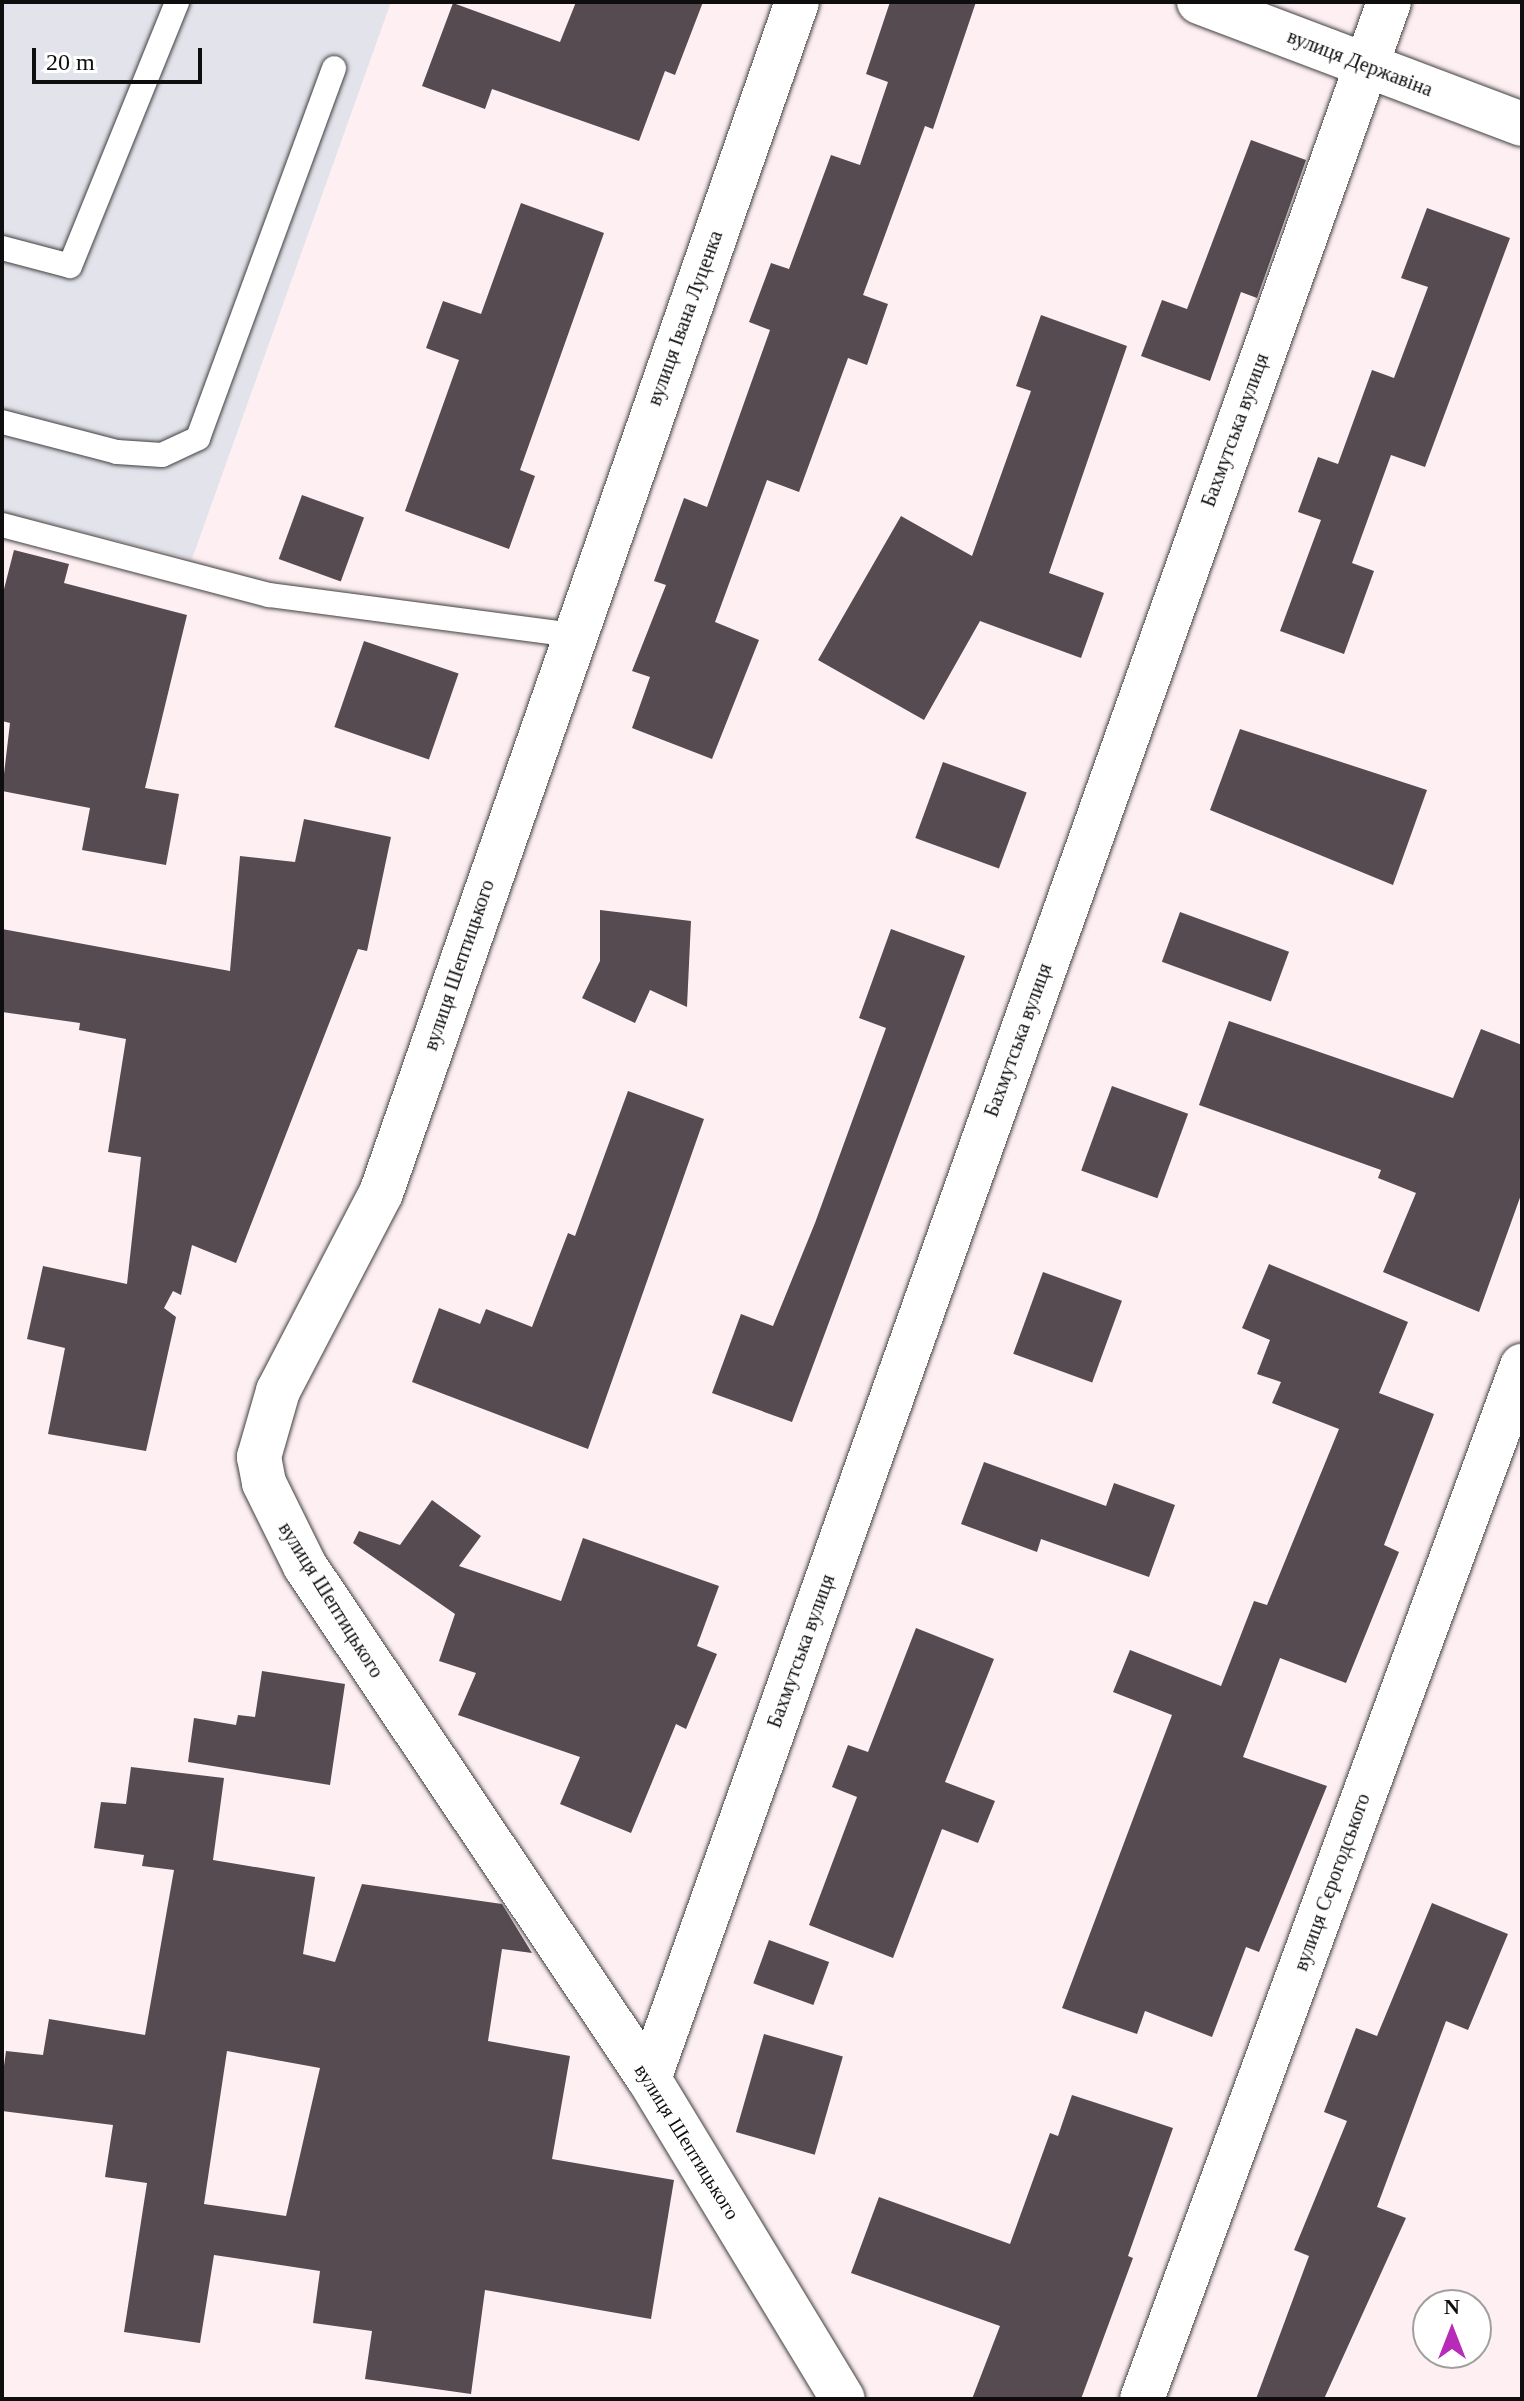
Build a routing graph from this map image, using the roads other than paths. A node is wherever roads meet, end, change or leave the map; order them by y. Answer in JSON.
{"nodes":[{"id":1,"x":177,"y":2,"type":"edge"},
{"id":2,"x":797,"y":2,"type":"edge"},
{"id":3,"x":1199,"y":2,"type":"edge"},
{"id":4,"x":1389,"y":2,"type":"edge"},
{"id":5,"x":1365,"y":65,"type":"junction"},
{"id":6,"x":334,"y":68,"type":"dead end"},
{"id":7,"x":1522,"y":124,"type":"edge"},
{"id":8,"x":2,"y":248,"type":"edge"},
{"id":9,"x":2,"y":422,"type":"edge"},
{"id":10,"x":2,"y":525,"type":"edge"},
{"id":11,"x":572,"y":635,"type":"junction"},
{"id":12,"x":1522,"y":1366,"type":"edge"},
{"id":13,"x":649,"y":2079,"type":"junction"},
{"id":14,"x":843,"y":2399,"type":"edge"},
{"id":15,"x":1142,"y":2399,"type":"edge"}],
"edges":[{"from":1,"to":8,"type":"lane"},
{"from":2,"to":11,"type":"street","name":"вулиця Івана Луценка"},
{"from":3,"to":5,"type":"street","name":"вулиця Державіна"},
{"from":4,"to":5,"type":"street","name":"Бахмутська вулиця"},
{"from":5,"to":7,"type":"street","name":"вулиця Державіна"},
{"from":5,"to":13,"type":"street","name":"Бахмутська вулиця"},
{"from":6,"to":9,"type":"lane"},
{"from":10,"to":11,"type":"lane"},
{"from":11,"to":13,"type":"street","name":"вулиця Шептицького"},
{"from":12,"to":15,"type":"street","name":"вулиця Сєрогодського"},
{"from":13,"to":14,"type":"street","name":"вулиця Шептицького"}]}
